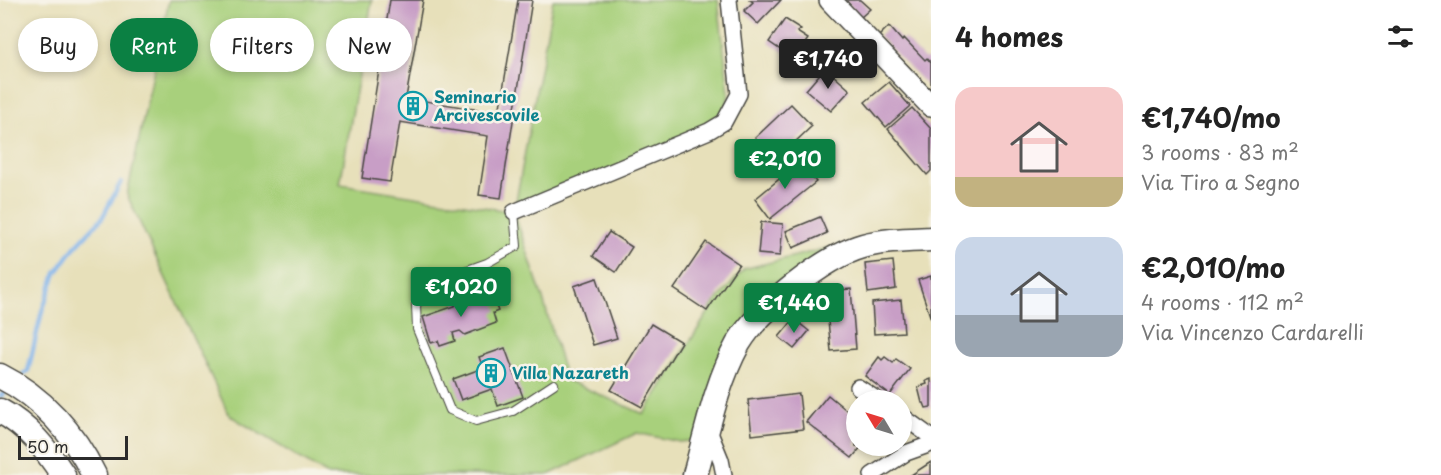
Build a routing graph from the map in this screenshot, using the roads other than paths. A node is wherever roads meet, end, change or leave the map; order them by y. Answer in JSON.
{"nodes":[{"id":1,"x":729,"y":0,"type":"edge"},
{"id":2,"x":830,"y":0,"type":"edge"},
{"id":3,"x":931,"y":106,"type":"edge"},
{"id":4,"x":514,"y":212,"type":"joint"},
{"id":5,"x":931,"y":239,"type":"edge"},
{"id":6,"x":0,"y":376,"type":"edge"},
{"id":7,"x":554,"y":384,"type":"dead end"},
{"id":8,"x":858,"y":387,"type":"dead end"},
{"id":9,"x":863,"y":390,"type":"edge"},
{"id":10,"x":0,"y":411,"type":"edge"},
{"id":11,"x":912,"y":423,"type":"edge"},
{"id":12,"x":708,"y":428,"type":"junction"},
{"id":13,"x":931,"y":437,"type":"edge"},
{"id":14,"x":931,"y":444,"type":"edge"},
{"id":15,"x":63,"y":475,"type":"edge"},
{"id":16,"x":94,"y":475,"type":"edge"},
{"id":17,"x":695,"y":475,"type":"edge"},
{"id":18,"x":724,"y":475,"type":"edge"},
{"id":19,"x":872,"y":475,"type":"edge"}],
"edges":[{"from":1,"to":4,"type":"street"},
{"from":2,"to":3,"type":"main road"},
{"from":4,"to":7,"type":"lane"},
{"from":5,"to":12,"type":"main road"},
{"from":6,"to":16,"type":"main road"},
{"from":8,"to":9,"type":"street"},
{"from":10,"to":15,"type":"main road"},
{"from":11,"to":13,"type":"street"},
{"from":12,"to":17,"type":"main road"},
{"from":12,"to":18,"type":"street"},
{"from":14,"to":19,"type":"street"}]}
